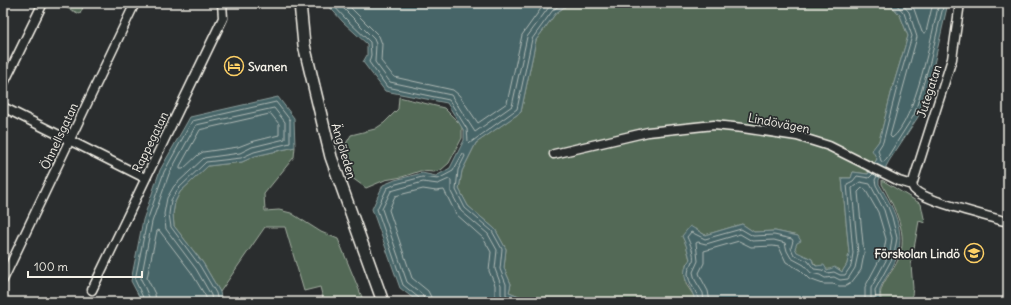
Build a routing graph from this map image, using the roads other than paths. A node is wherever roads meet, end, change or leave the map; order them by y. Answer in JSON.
{"nodes":[{"id":1,"x":43,"y":3,"type":"edge"},
{"id":2,"x":135,"y":3,"type":"edge"},
{"id":3,"x":222,"y":3,"type":"edge"},
{"id":4,"x":300,"y":3,"type":"edge"},
{"id":5,"x":960,"y":3,"type":"edge"},
{"id":6,"x":3,"y":85,"type":"edge"},
{"id":7,"x":3,"y":107,"type":"edge"},
{"id":8,"x":70,"y":140,"type":"junction"},
{"id":9,"x":554,"y":154,"type":"dead end"},
{"id":10,"x":145,"y":178,"type":"junction"},
{"id":11,"x":912,"y":185,"type":"junction"},
{"id":12,"x":1008,"y":222,"type":"edge"},
{"id":13,"x":3,"y":280,"type":"edge"},
{"id":14,"x":92,"y":290,"type":"dead end"},
{"id":15,"x":383,"y":302,"type":"edge"}],
"edges":[{"from":1,"to":6,"type":"street"},
{"from":2,"to":8,"type":"street","name":"Öhnellsgatan"},
{"from":3,"to":10,"type":"street","name":"Rappegatan"},
{"from":4,"to":15,"type":"main road","name":"Ängöleden"},
{"from":5,"to":11,"type":"street","name":"Jutegatan"},
{"from":7,"to":8,"type":"street"},
{"from":8,"to":10,"type":"street"},
{"from":8,"to":13,"type":"street","name":"Öhnellsgatan"},
{"from":9,"to":11,"type":"street","name":"Lindövägen"},
{"from":10,"to":14,"type":"street","name":"Rappegatan"},
{"from":11,"to":12,"type":"street","name":"Lindövägen"}]}
